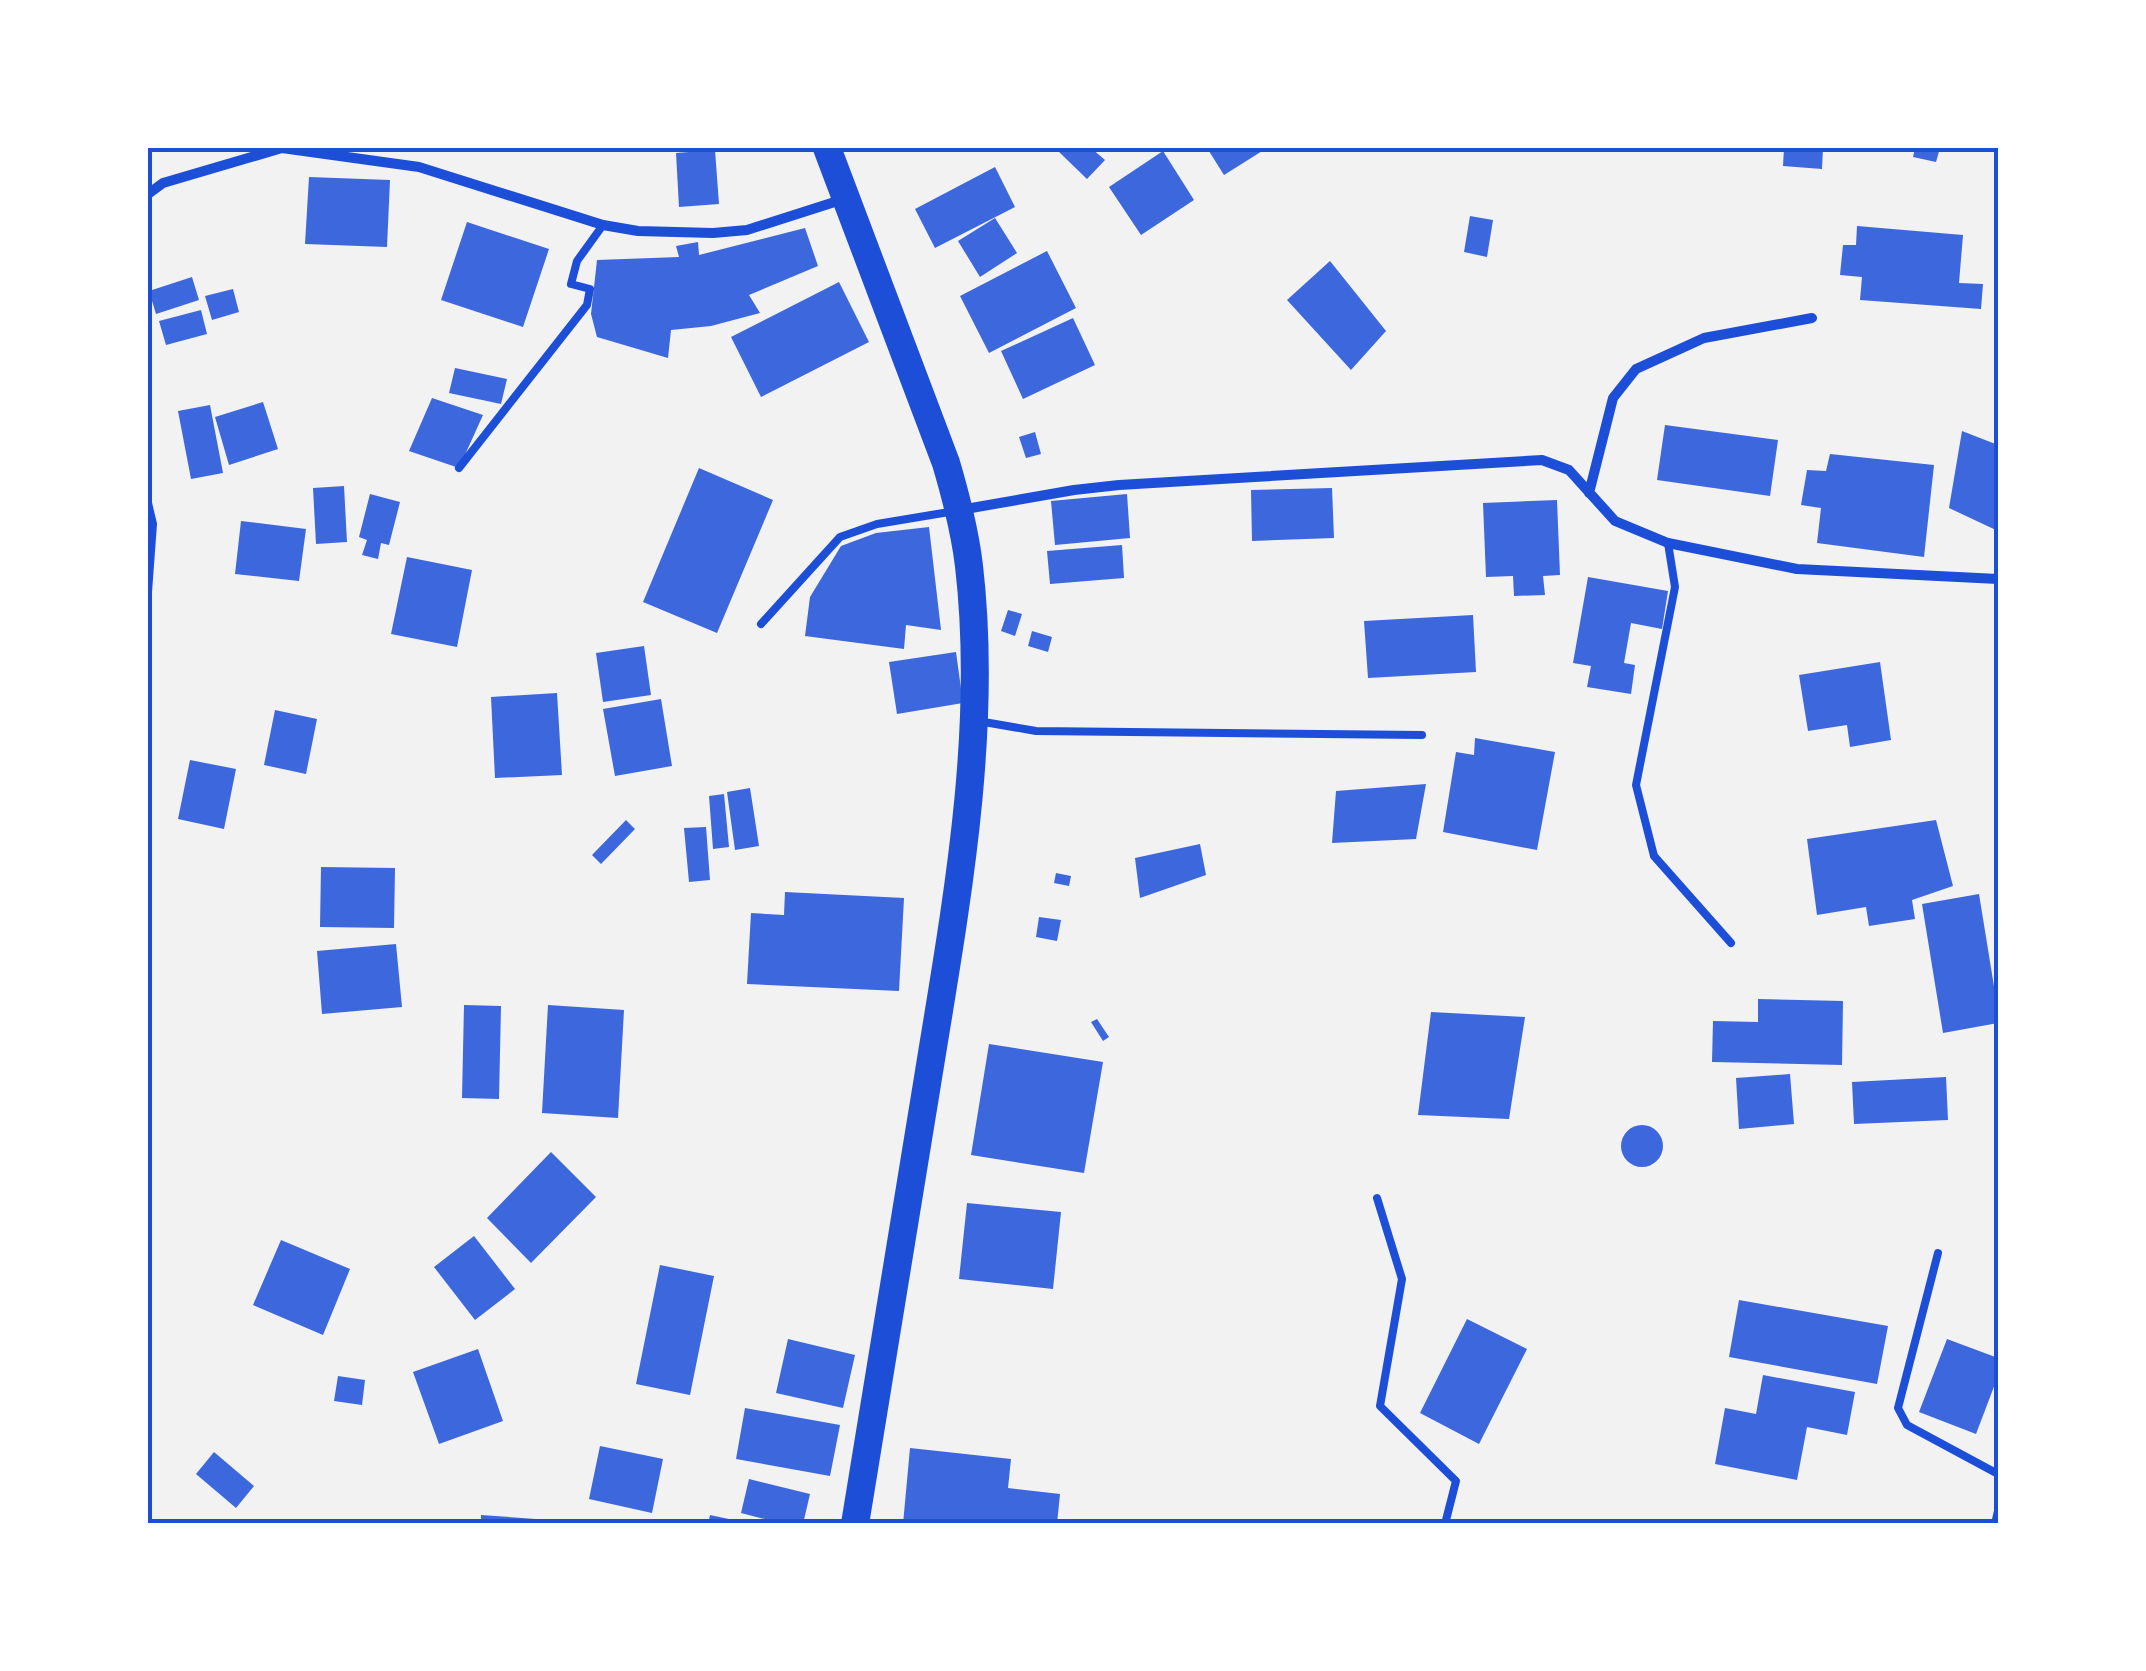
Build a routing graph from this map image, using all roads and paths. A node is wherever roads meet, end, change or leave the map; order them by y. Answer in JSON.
{"nodes":[{"id":1,"x":827,"y":148,"type":"edge"},
{"id":2,"x":148,"y":194,"type":"edge"},
{"id":3,"x":844,"y":199,"type":"junction"},
{"id":4,"x":603,"y":225,"type":"junction"},
{"id":5,"x":1812,"y":318,"type":"dead end"},
{"id":6,"x":459,"y":468,"type":"dead end"},
{"id":7,"x":1590,"y":492,"type":"junction"},
{"id":8,"x":148,"y":503,"type":"edge"},
{"id":9,"x":959,"y":510,"type":"junction"},
{"id":10,"x":1668,"y":543,"type":"junction"},
{"id":11,"x":1998,"y":578,"type":"edge"},
{"id":12,"x":148,"y":592,"type":"edge"},
{"id":13,"x":761,"y":624,"type":"dead end"},
{"id":14,"x":974,"y":720,"type":"junction"},
{"id":15,"x":1422,"y":735,"type":"dead end"},
{"id":16,"x":1732,"y":942,"type":"dead end"},
{"id":17,"x":1378,"y":1198,"type":"dead end"},
{"id":18,"x":1938,"y":1254,"type":"dead end"},
{"id":19,"x":1998,"y":1474,"type":"edge"},
{"id":20,"x":1998,"y":1511,"type":"edge"},
{"id":21,"x":855,"y":1524,"type":"edge"},
{"id":22,"x":1446,"y":1524,"type":"edge"},
{"id":23,"x":1995,"y":1524,"type":"edge"}],
"edges":[{"from":1,"to":3,"type":"highway"},
{"from":2,"to":4,"type":"street"},
{"from":3,"to":4,"type":"street"},
{"from":3,"to":9,"type":"highway"},
{"from":4,"to":6,"type":"lane"},
{"from":5,"to":7,"type":"street"},
{"from":7,"to":9,"type":"street"},
{"from":7,"to":10,"type":"street"},
{"from":8,"to":12,"type":"lane"},
{"from":9,"to":13,"type":"lane"},
{"from":9,"to":14,"type":"highway"},
{"from":10,"to":11,"type":"street"},
{"from":10,"to":16,"type":"lane"},
{"from":14,"to":15,"type":"lane"},
{"from":14,"to":21,"type":"highway"},
{"from":17,"to":22,"type":"lane"},
{"from":18,"to":19,"type":"lane"},
{"from":20,"to":23,"type":"lane"}]}
